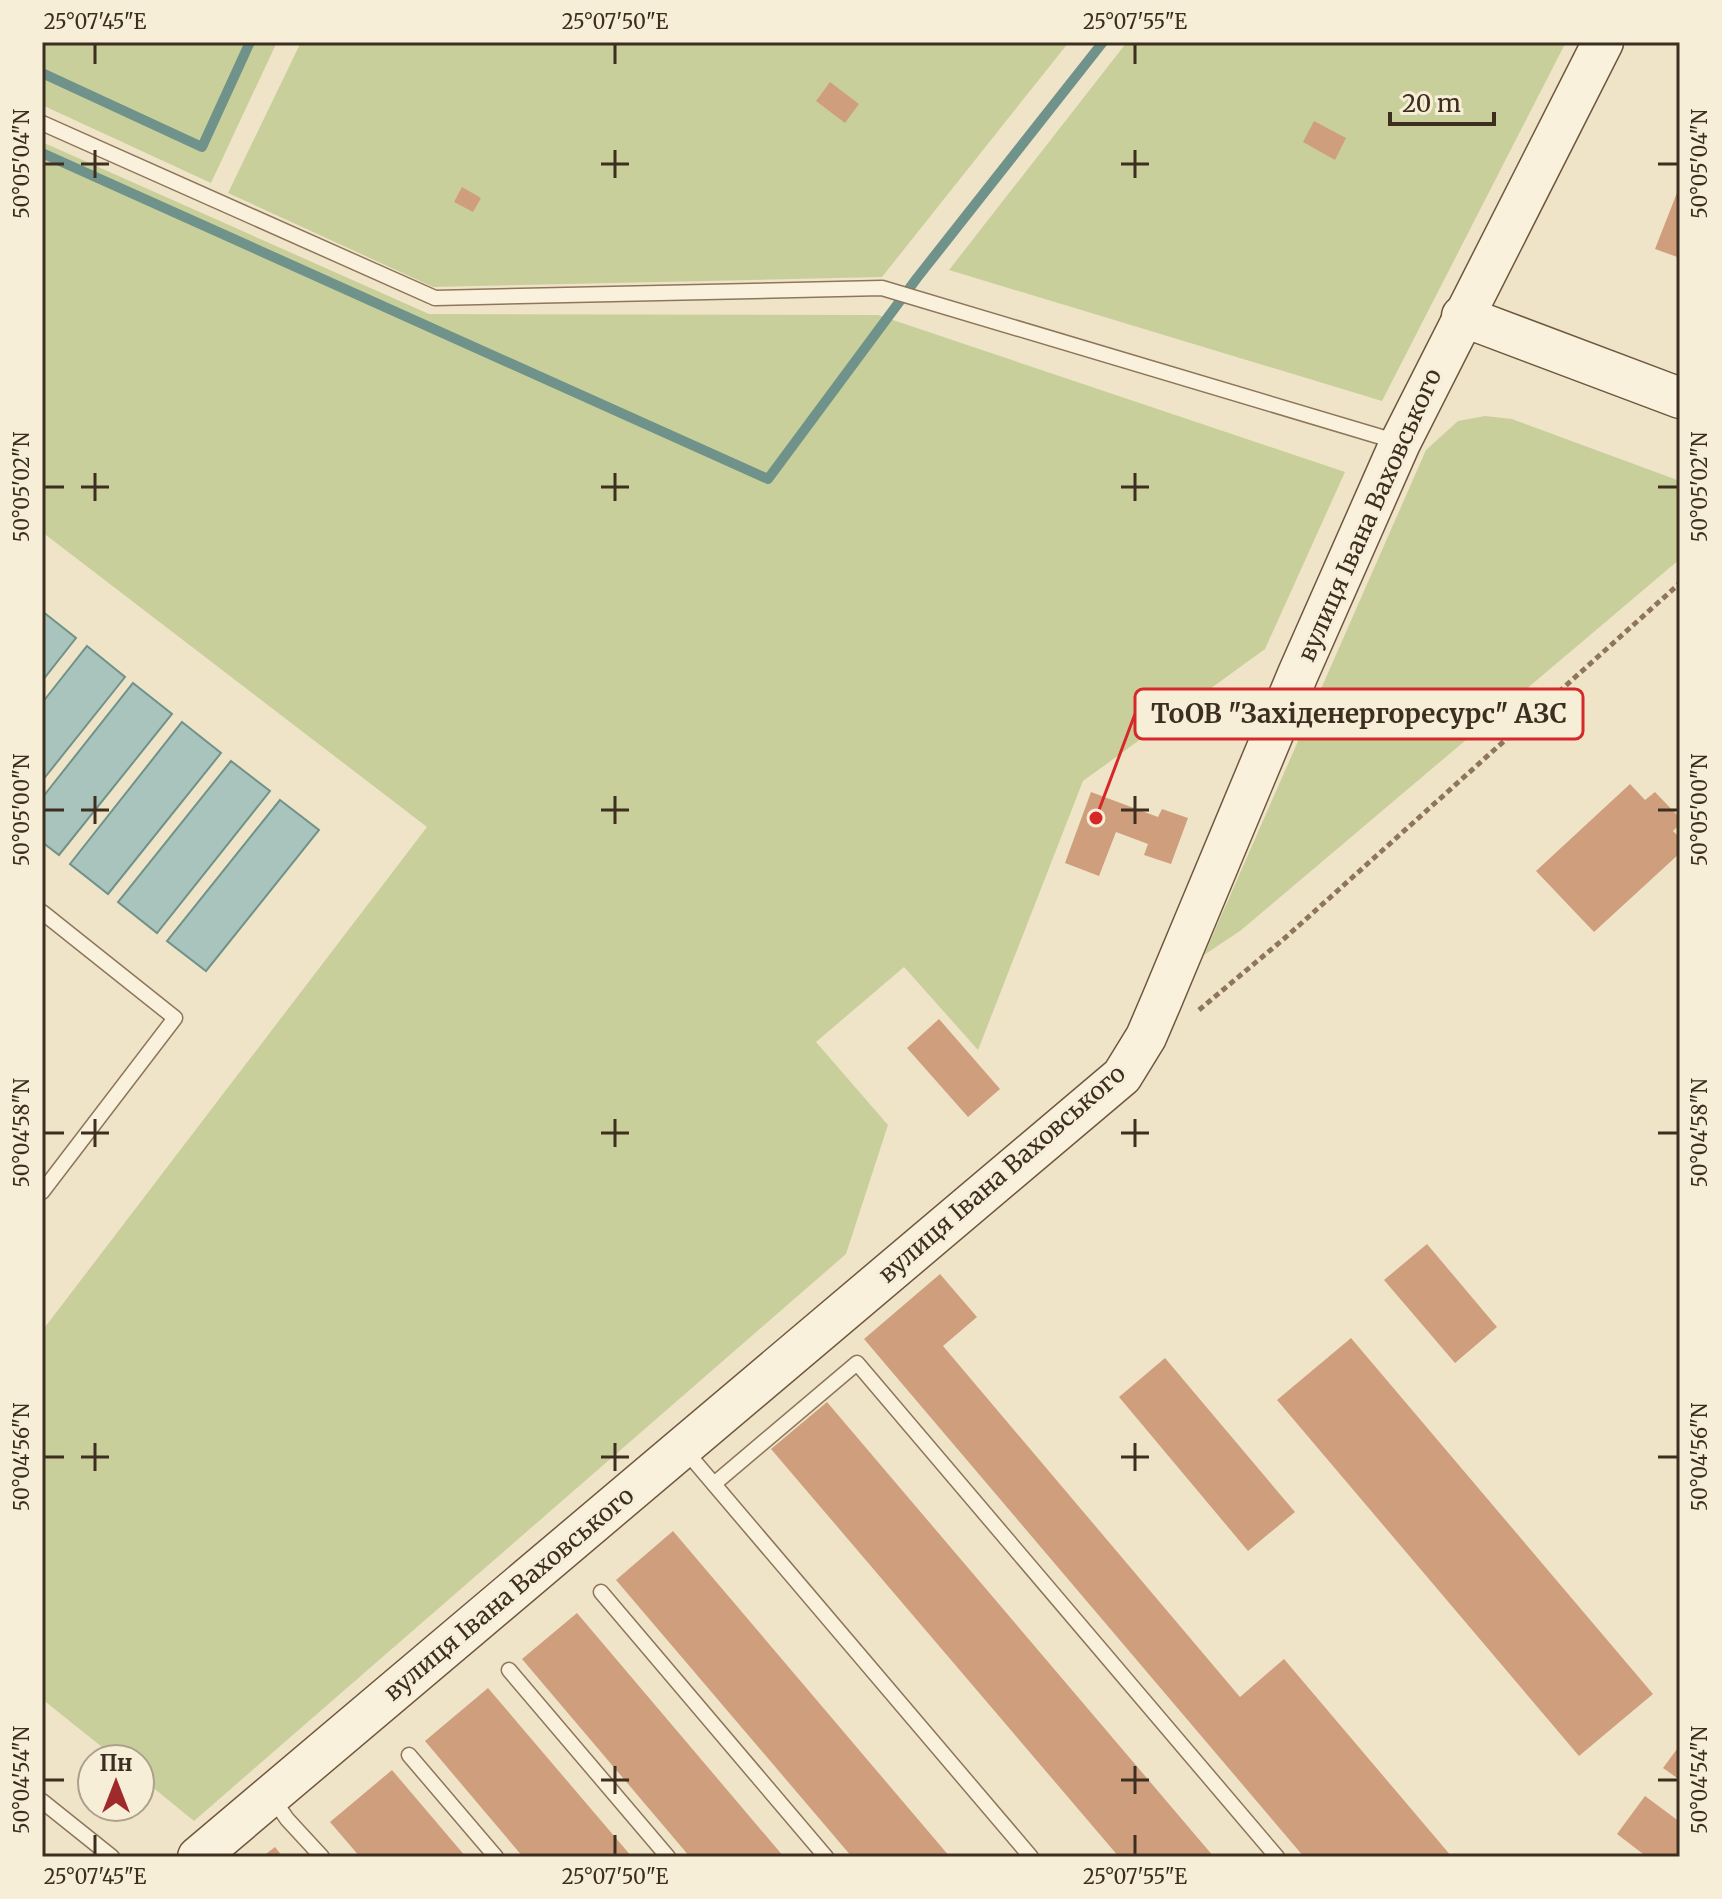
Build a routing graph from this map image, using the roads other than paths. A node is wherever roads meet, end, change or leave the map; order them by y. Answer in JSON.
{"nodes":[{"id":1,"x":1603,"y":42,"type":"edge"},
{"id":2,"x":42,"y":123,"type":"edge"},
{"id":3,"x":1462,"y":316,"type":"junction"},
{"id":4,"x":1680,"y":398,"type":"edge"},
{"id":5,"x":1400,"y":443,"type":"junction"},
{"id":6,"x":42,"y":912,"type":"edge"},
{"id":7,"x":42,"y":1192,"type":"edge"},
{"id":8,"x":683,"y":1447,"type":"junction"},
{"id":9,"x":714,"y":1484,"type":"junction"},
{"id":10,"x":601,"y":1592,"type":"dead end"},
{"id":11,"x":509,"y":1670,"type":"dead end"},
{"id":12,"x":409,"y":1755,"type":"dead end"},
{"id":13,"x":271,"y":1795,"type":"junction"},
{"id":14,"x":42,"y":1801,"type":"edge"},
{"id":15,"x":112,"y":1857,"type":"edge"},
{"id":16,"x":198,"y":1857,"type":"edge"},
{"id":17,"x":322,"y":1857,"type":"edge"},
{"id":18,"x":496,"y":1857,"type":"edge"},
{"id":19,"x":668,"y":1857,"type":"edge"},
{"id":20,"x":826,"y":1857,"type":"edge"},
{"id":21,"x":1031,"y":1857,"type":"edge"},
{"id":22,"x":1277,"y":1857,"type":"edge"}],
"edges":[{"from":1,"to":3,"type":"street","name":"вулиця Івана Ваховського"},
{"from":2,"to":5,"type":"lane"},
{"from":3,"to":4,"type":"street"},
{"from":3,"to":5,"type":"street","name":"вулиця Івана Ваховського"},
{"from":5,"to":8,"type":"street","name":"вулиця Івана Ваховського"},
{"from":6,"to":7,"type":"lane"},
{"from":8,"to":9,"type":"lane"},
{"from":8,"to":13,"type":"street","name":"вулиця Івана Ваховського"},
{"from":9,"to":21,"type":"lane"},
{"from":9,"to":22,"type":"lane"},
{"from":10,"to":20,"type":"lane"},
{"from":11,"to":19,"type":"lane"},
{"from":12,"to":18,"type":"lane"},
{"from":13,"to":16,"type":"street","name":"вулиця Івана Ваховського"},
{"from":13,"to":17,"type":"lane"},
{"from":14,"to":15,"type":"lane"}]}
